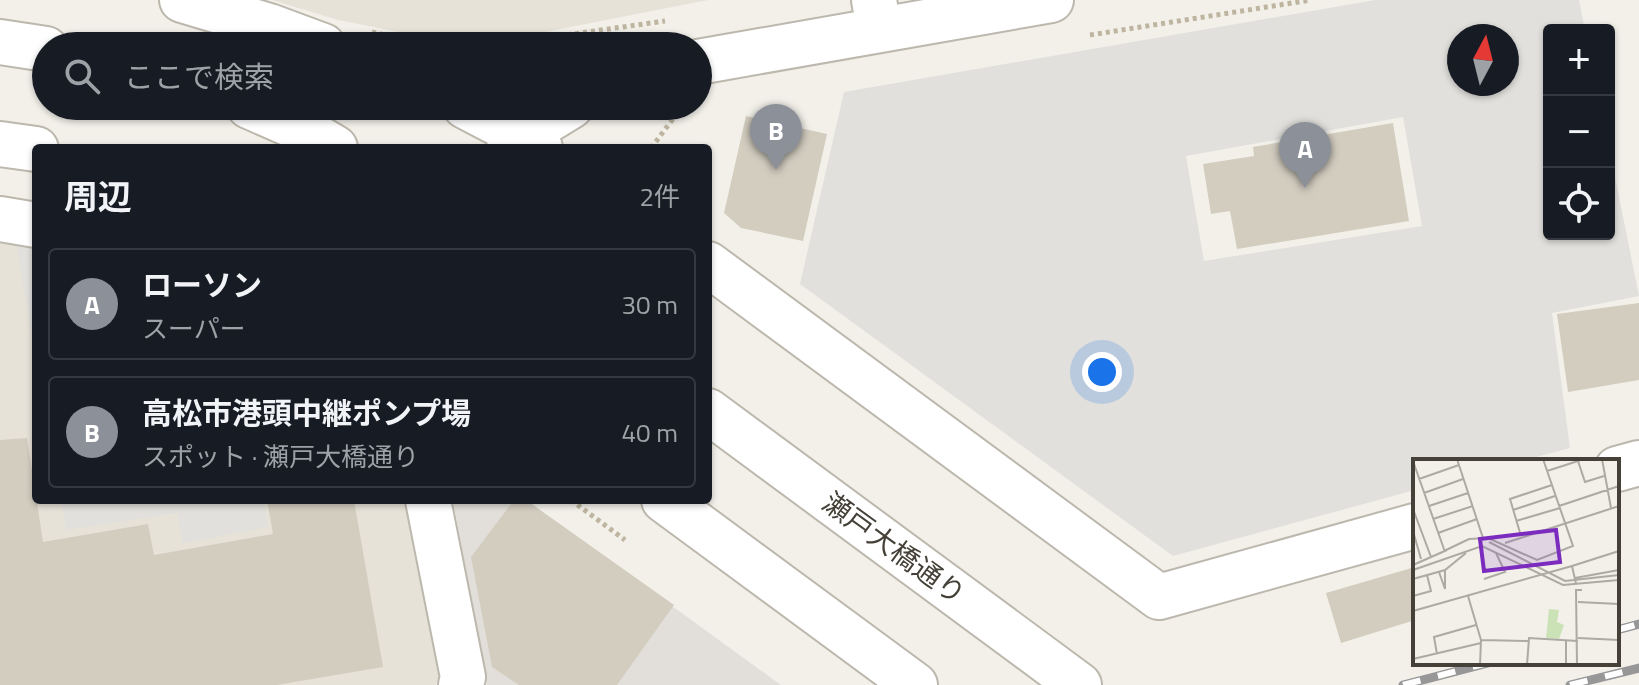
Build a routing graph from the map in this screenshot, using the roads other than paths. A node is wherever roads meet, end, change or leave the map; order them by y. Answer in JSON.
{"nodes":[{"id":1,"x":182,"y":0,"type":"edge"},
{"id":2,"x":1051,"y":0,"type":"edge"},
{"id":3,"x":877,"y":14,"type":"edge"},
{"id":4,"x":285,"y":32,"type":"edge"},
{"id":5,"x":0,"y":42,"type":"edge"},
{"id":6,"x":32,"y":47,"type":"edge"},
{"id":7,"x":712,"y":58,"type":"edge"},
{"id":8,"x":281,"y":120,"type":"edge"},
{"id":9,"x":487,"y":120,"type":"edge"},
{"id":10,"x":554,"y":120,"type":"edge"},
{"id":11,"x":0,"y":144,"type":"edge"},
{"id":12,"x":328,"y":144,"type":"edge"},
{"id":13,"x":524,"y":144,"type":"edge"},
{"id":14,"x":32,"y":148,"type":"edge"},
{"id":15,"x":0,"y":219,"type":"edge"},
{"id":16,"x":32,"y":224,"type":"edge"},
{"id":17,"x":712,"y":267,"type":"edge"},
{"id":18,"x":712,"y":414,"type":"edge"},
{"id":19,"x":1639,"y":463,"type":"edge"},
{"id":20,"x":1619,"y":468,"type":"edge"},
{"id":21,"x":429,"y":504,"type":"edge"},
{"id":22,"x":669,"y":504,"type":"edge"},
{"id":23,"x":1413,"y":527,"type":"edge"},
{"id":24,"x":461,"y":685,"type":"edge"},
{"id":25,"x":915,"y":685,"type":"edge"},
{"id":26,"x":1079,"y":685,"type":"edge"}],
"edges":[{"from":1,"to":4,"type":"street"},
{"from":2,"to":3,"type":"street"},
{"from":3,"to":7,"type":"street"},
{"from":5,"to":6,"type":"street"},
{"from":8,"to":12,"type":"street"},
{"from":9,"to":13,"type":"street"},
{"from":10,"to":13,"type":"street"},
{"from":11,"to":14,"type":"street"},
{"from":15,"to":16,"type":"street"},
{"from":17,"to":23,"type":"street"},
{"from":18,"to":26,"type":"street","name":"瀬戸大橋通り"},
{"from":19,"to":20,"type":"street"},
{"from":21,"to":24,"type":"street"},
{"from":22,"to":25,"type":"street"}]}
